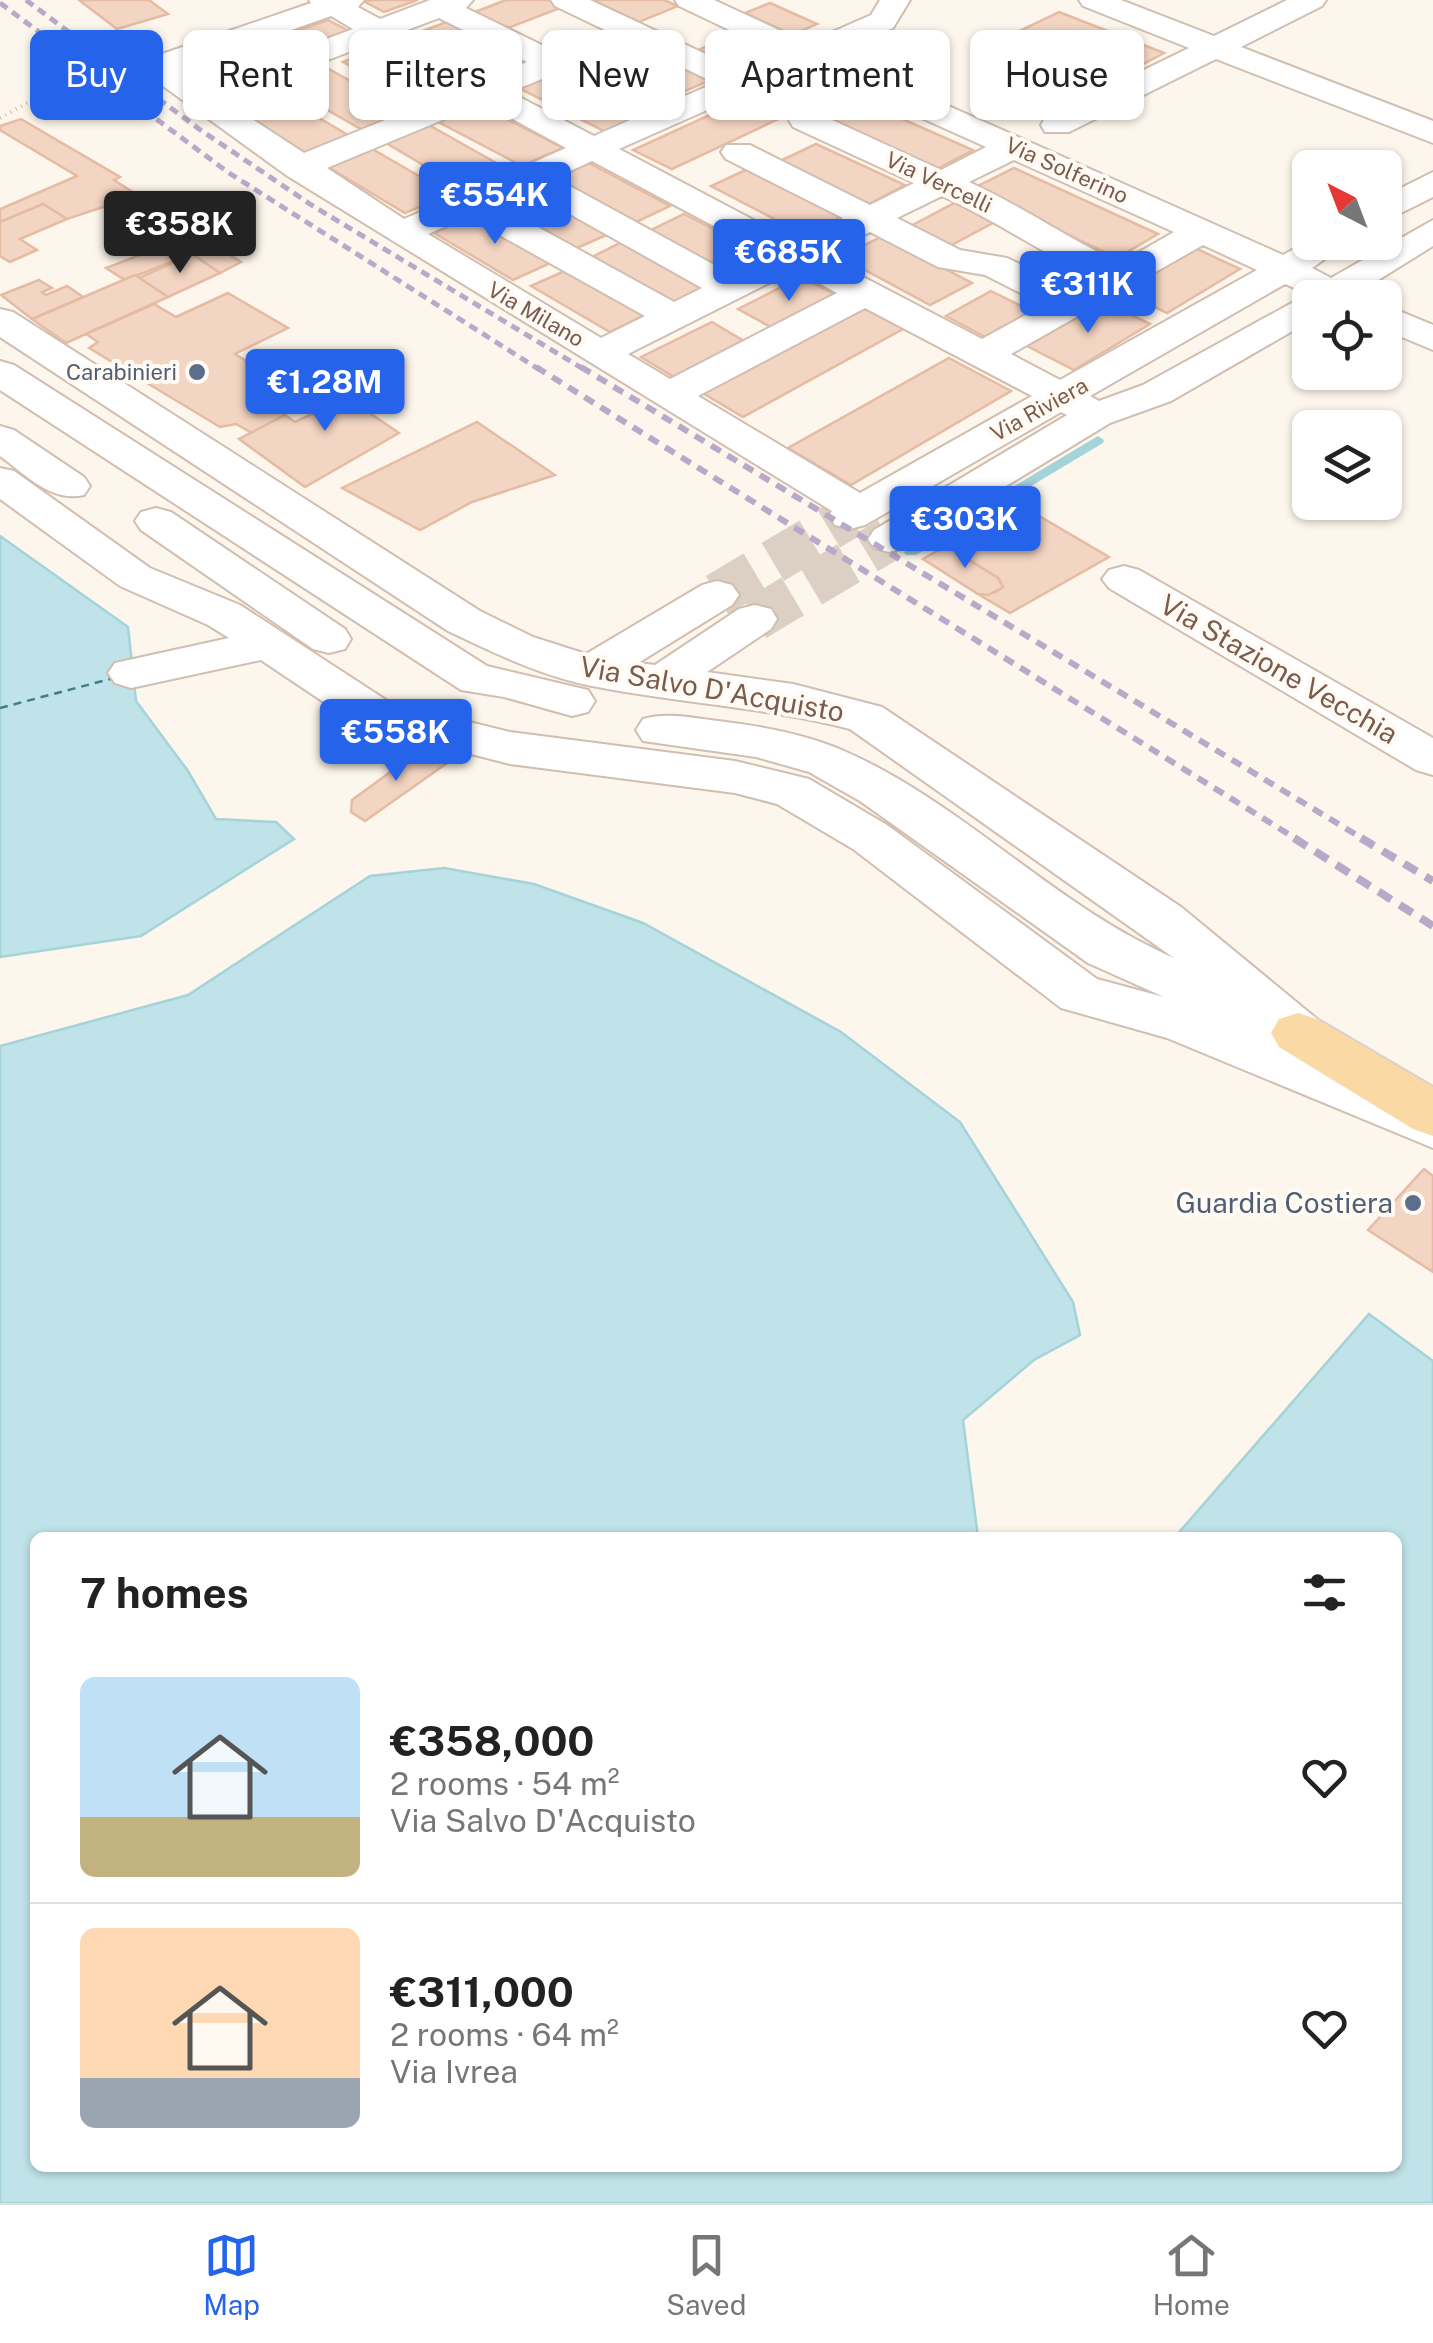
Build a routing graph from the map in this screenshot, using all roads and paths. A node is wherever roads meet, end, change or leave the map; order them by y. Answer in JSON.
{"nodes":[{"id":1,"x":896,"y":0,"type":"edge"},
{"id":2,"x":1094,"y":0,"type":"edge"},
{"id":3,"x":1311,"y":0,"type":"edge"},
{"id":4,"x":335,"y":2,"type":"edge"},
{"id":5,"x":694,"y":2,"type":"edge"},
{"id":6,"x":449,"y":3,"type":"edge"},
{"id":7,"x":378,"y":30,"type":"joint"},
{"id":8,"x":576,"y":30,"type":"edge"},
{"id":9,"x":610,"y":30,"type":"edge"},
{"id":10,"x":643,"y":30,"type":"edge"},
{"id":11,"x":751,"y":30,"type":"edge"},
{"id":12,"x":858,"y":30,"type":"edge"},
{"id":13,"x":349,"y":39,"type":"edge"},
{"id":14,"x":542,"y":43,"type":"edge"},
{"id":15,"x":1215,"y":48,"type":"junction"},
{"id":16,"x":182,"y":88,"type":"junction"},
{"id":17,"x":30,"y":102,"type":"edge"},
{"id":18,"x":950,"y":107,"type":"edge"},
{"id":19,"x":522,"y":111,"type":"edge"},
{"id":20,"x":0,"y":118,"type":"edge"},
{"id":21,"x":414,"y":120,"type":"edge"},
{"id":22,"x":651,"y":120,"type":"edge"},
{"id":23,"x":806,"y":120,"type":"joint"},
{"id":24,"x":1058,"y":125,"type":"dead end"},
{"id":25,"x":1433,"y":133,"type":"edge"},
{"id":26,"x":1016,"y":146,"type":"junction"},
{"id":27,"x":590,"y":147,"type":"junction"},
{"id":28,"x":738,"y":152,"type":"junction"},
{"id":29,"x":298,"y":168,"type":"junction"},
{"id":30,"x":526,"y":176,"type":"junction"},
{"id":31,"x":1433,"y":182,"type":"edge"},
{"id":32,"x":940,"y":184,"type":"junction"},
{"id":33,"x":679,"y":194,"type":"junction"},
{"id":34,"x":1402,"y":200,"type":"edge"},
{"id":35,"x":468,"y":203,"type":"junction"},
{"id":36,"x":870,"y":218,"type":"junction"},
{"id":37,"x":1202,"y":231,"type":"junction"},
{"id":38,"x":1433,"y":231,"type":"edge"},
{"id":39,"x":401,"y":233,"type":"junction"},
{"id":40,"x":630,"y":233,"type":"junction"},
{"id":41,"x":1043,"y":240,"type":"junction"},
{"id":42,"x":794,"y":256,"type":"junction"},
{"id":43,"x":1302,"y":260,"type":"edge"},
{"id":44,"x":574,"y":261,"type":"junction"},
{"id":45,"x":994,"y":266,"type":"junction"},
{"id":46,"x":1286,"y":270,"type":"junction"},
{"id":47,"x":1301,"y":280,"type":"edge"},
{"id":48,"x":1356,"y":280,"type":"edge"},
{"id":49,"x":865,"y":293,"type":"junction"},
{"id":50,"x":504,"y":296,"type":"junction"},
{"id":51,"x":703,"y":301,"type":"junction"},
{"id":52,"x":1126,"y":303,"type":"junction"},
{"id":53,"x":1292,"y":318,"type":"edge"},
{"id":54,"x":0,"y":320,"type":"edge"},
{"id":55,"x":1402,"y":324,"type":"edge"},
{"id":56,"x":1433,"y":339,"type":"edge"},
{"id":57,"x":776,"y":340,"type":"junction"},
{"id":58,"x":0,"y":352,"type":"edge"},
{"id":59,"x":602,"y":352,"type":"junction"},
{"id":60,"x":982,"y":355,"type":"junction"},
{"id":61,"x":0,"y":374,"type":"edge"},
{"id":62,"x":0,"y":394,"type":"edge"},
{"id":63,"x":670,"y":395,"type":"junction"},
{"id":64,"x":1059,"y":396,"type":"junction"},
{"id":65,"x":0,"y":414,"type":"edge"},
{"id":66,"x":1096,"y":415,"type":"junction"},
{"id":67,"x":0,"y":438,"type":"edge"},
{"id":68,"x":0,"y":459,"type":"edge"},
{"id":69,"x":0,"y":480,"type":"edge"},
{"id":70,"x":0,"y":508,"type":"edge"},
{"id":71,"x":854,"y":513,"type":"joint"},
{"id":72,"x":889,"y":540,"type":"tunnel mouth"},
{"id":73,"x":136,"y":576,"type":"junction"},
{"id":74,"x":1124,"y":579,"type":"dead end"},
{"id":75,"x":717,"y":595,"type":"tunnel mouth"},
{"id":76,"x":224,"y":615,"type":"junction"},
{"id":77,"x":755,"y":619,"type":"tunnel mouth"},
{"id":78,"x":271,"y":644,"type":"junction"},
{"id":79,"x":591,"y":671,"type":"junction"},
{"id":80,"x":131,"y":673,"type":"dead end"},
{"id":81,"x":664,"y":682,"type":"junction"},
{"id":82,"x":495,"y":695,"type":"junction"},
{"id":83,"x":1433,"y":759,"type":"edge"},
{"id":84,"x":1298,"y":1032,"type":"junction"},
{"id":85,"x":1433,"y":1114,"type":"edge"},
{"id":86,"x":1433,"y":1126,"type":"edge"}],
"edges":[{"from":1,"to":12,"type":"street"},
{"from":2,"to":15,"type":"street"},
{"from":3,"to":15,"type":"street"},
{"from":4,"to":7,"type":"street"},
{"from":4,"to":16,"type":"street"},
{"from":5,"to":10,"type":"street"},
{"from":5,"to":11,"type":"street","name":"Via Solferino"},
{"from":6,"to":7,"type":"street"},
{"from":6,"to":14,"type":"street"},
{"from":8,"to":9,"type":"street"},
{"from":13,"to":16,"type":"street"},
{"from":15,"to":24,"type":"street"},
{"from":15,"to":25,"type":"street"},
{"from":16,"to":29,"type":"street","name":"Via Milano"},
{"from":17,"to":20,"type":"path"},
{"from":18,"to":26,"type":"street","name":"Via Solferino"},
{"from":19,"to":27,"type":"street"},
{"from":21,"to":29,"type":"street"},
{"from":22,"to":27,"type":"street"},
{"from":23,"to":28,"type":"street"},
{"from":23,"to":32,"type":"street","name":"Via Vercelli"},
{"from":26,"to":32,"type":"street"},
{"from":26,"to":37,"type":"street","name":"Via Solferino"},
{"from":27,"to":30,"type":"street"},
{"from":27,"to":33,"type":"street"},
{"from":28,"to":33,"type":"street"},
{"from":28,"to":36,"type":"street"},
{"from":29,"to":39,"type":"street","name":"Via Milano"},
{"from":30,"to":35,"type":"street"},
{"from":30,"to":40,"type":"street"},
{"from":31,"to":34,"type":"street"},
{"from":32,"to":36,"type":"street"},
{"from":32,"to":41,"type":"street","name":"Via Vercelli"},
{"from":33,"to":40,"type":"street"},
{"from":33,"to":42,"type":"street"},
{"from":35,"to":39,"type":"street"},
{"from":35,"to":44,"type":"street"},
{"from":36,"to":42,"type":"street"},
{"from":36,"to":45,"type":"street"},
{"from":37,"to":46,"type":"street","name":"Via Solferino"},
{"from":37,"to":52,"type":"street"},
{"from":38,"to":48,"type":"street","name":"Via Riviera"},
{"from":39,"to":50,"type":"street","name":"Via Milano"},
{"from":40,"to":44,"type":"street"},
{"from":40,"to":51,"type":"street"},
{"from":41,"to":45,"type":"street"},
{"from":41,"to":52,"type":"street","name":"Via Vercelli"},
{"from":42,"to":49,"type":"street"},
{"from":42,"to":51,"type":"street"},
{"from":43,"to":46,"type":"street","name":"Via Riviera"},
{"from":44,"to":50,"type":"street"},
{"from":44,"to":51,"type":"street"},
{"from":45,"to":52,"type":"street"},
{"from":46,"to":47,"type":"street","name":"Via Solferino"},
{"from":46,"to":52,"type":"street","name":"Via Riviera"},
{"from":49,"to":57,"type":"street"},
{"from":49,"to":60,"type":"street"},
{"from":50,"to":59,"type":"street","name":"Via Milano"},
{"from":51,"to":57,"type":"street"},
{"from":51,"to":59,"type":"street"},
{"from":52,"to":60,"type":"street"},
{"from":52,"to":64,"type":"street","name":"Via Riviera"},
{"from":53,"to":66,"type":"street","name":"Via Riviera"},
{"from":54,"to":79,"type":"street","name":"Via Salvo D'Acquisto"},
{"from":55,"to":56,"type":"street"},
{"from":57,"to":63,"type":"street"},
{"from":58,"to":82,"type":"street"},
{"from":59,"to":63,"type":"street","name":"Via Milano"},
{"from":60,"to":64,"type":"street"},
{"from":61,"to":82,"type":"street"},
{"from":62,"to":82,"type":"street"},
{"from":63,"to":71,"type":"street","name":"Via Milano"},
{"from":64,"to":66,"type":"street"},
{"from":64,"to":71,"type":"street","name":"Via Riviera"},
{"from":65,"to":82,"type":"street"},
{"from":66,"to":72,"type":"street","name":"Via Riviera"},
{"from":67,"to":78,"type":"street"},
{"from":68,"to":76,"type":"street"},
{"from":69,"to":73,"type":"street"},
{"from":70,"to":73,"type":"street"},
{"from":73,"to":76,"type":"street"},
{"from":74,"to":83,"type":"street","name":"Via Stazione Vecchia"},
{"from":75,"to":79,"type":"street"},
{"from":76,"to":78,"type":"street"},
{"from":77,"to":81,"type":"street"},
{"from":78,"to":80,"type":"street"},
{"from":78,"to":86,"type":"street"},
{"from":79,"to":81,"type":"street","name":"Via Salvo D'Acquisto"},
{"from":81,"to":84,"type":"street","name":"Via Salvo D'Acquisto"},
{"from":82,"to":84,"type":"street"},
{"from":82,"to":84,"type":"street"},
{"from":84,"to":85,"type":"main road"}]}
